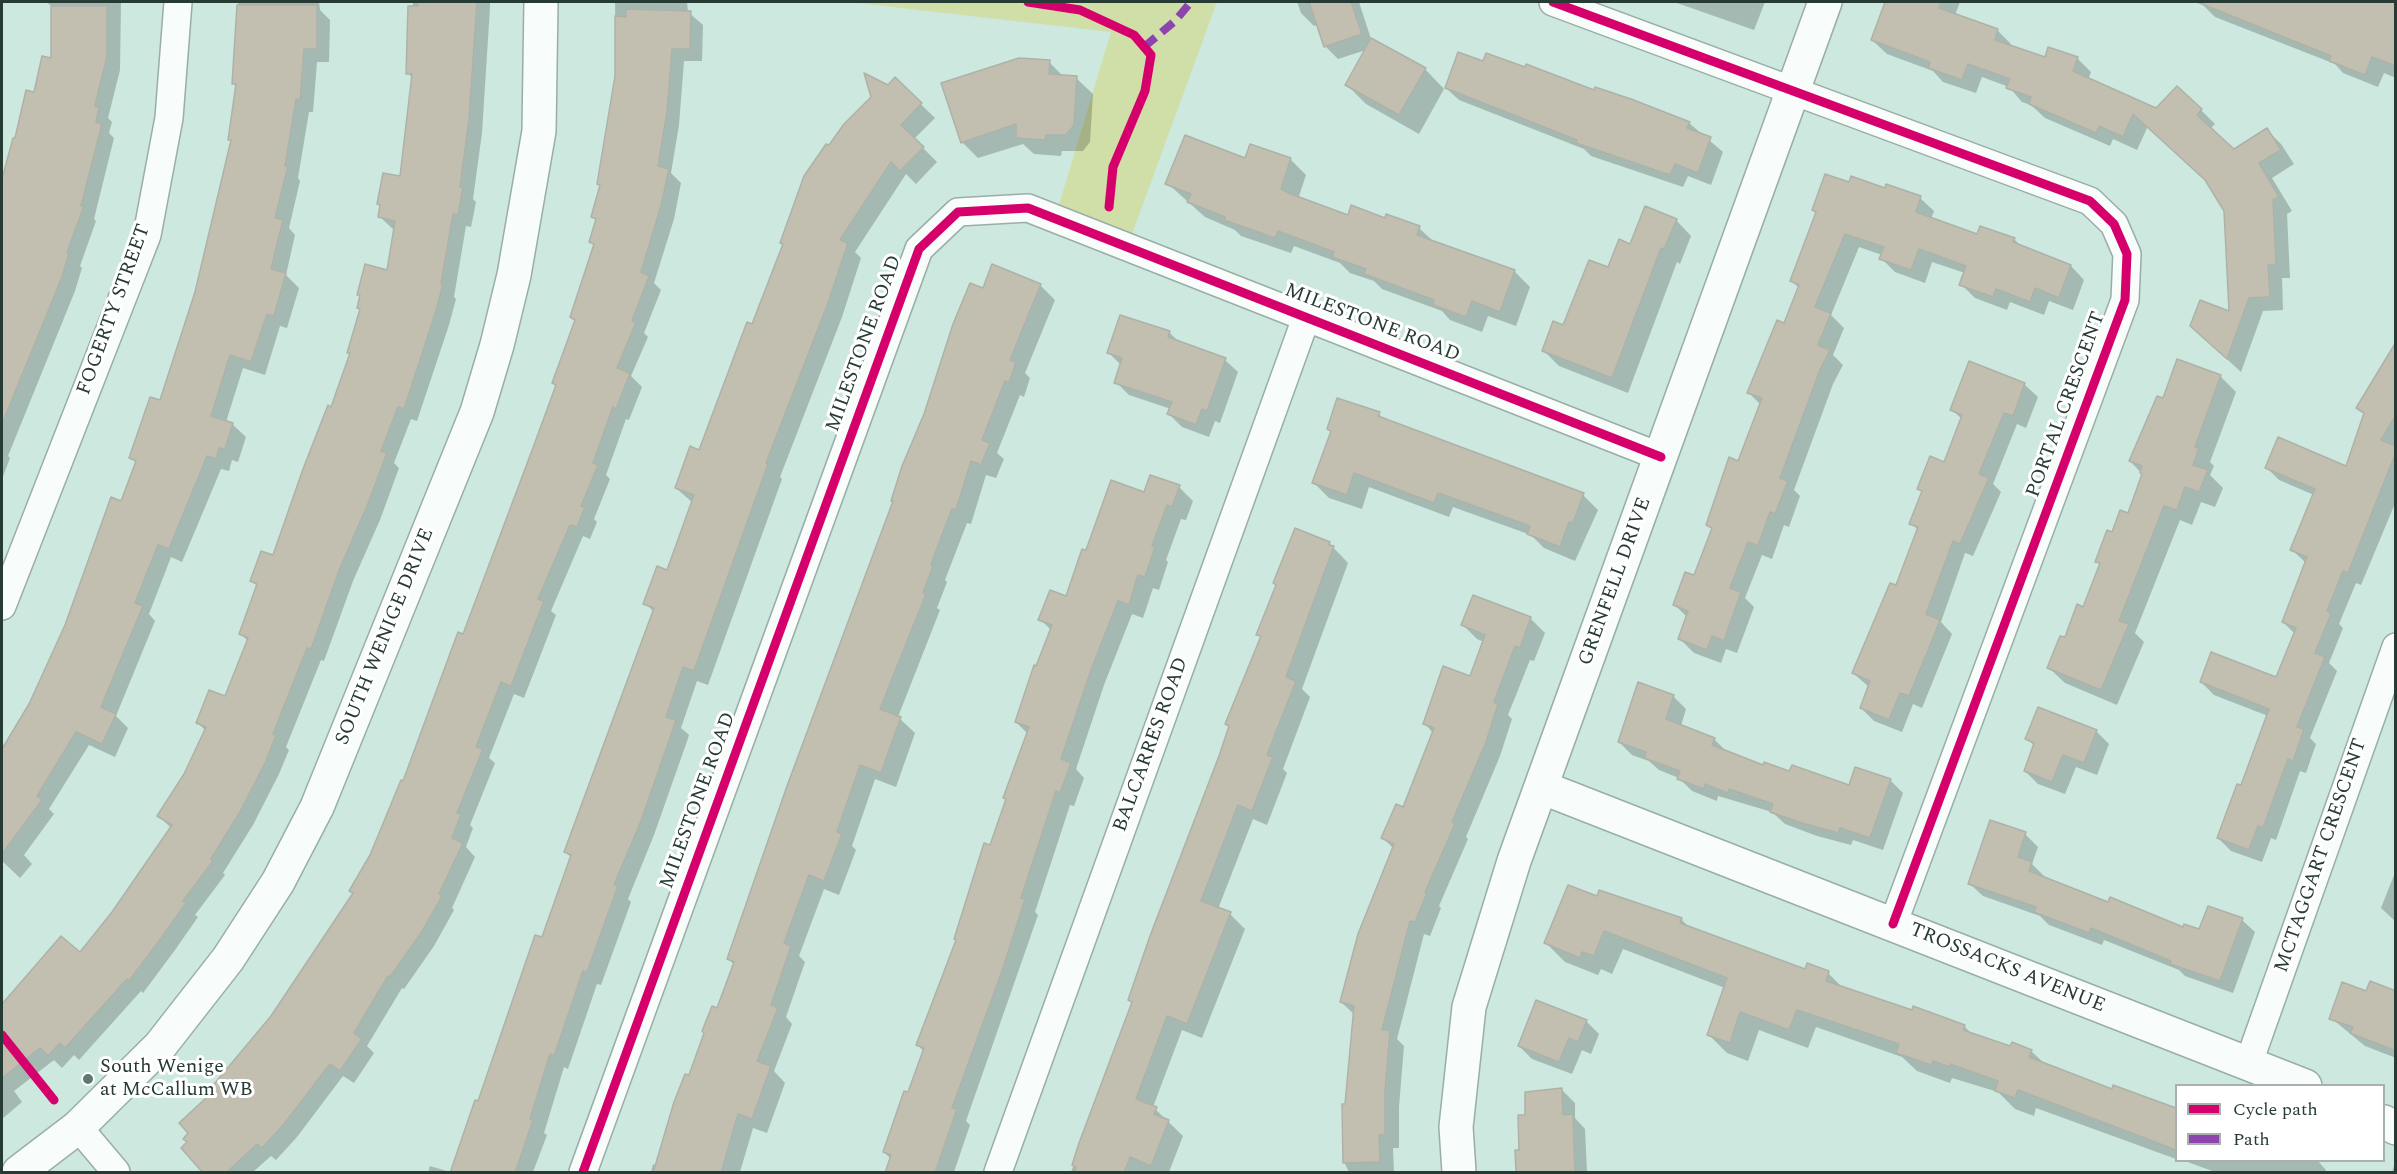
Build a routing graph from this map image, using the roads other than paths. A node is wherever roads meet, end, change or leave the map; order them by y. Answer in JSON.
{"nodes":[{"id":1,"x":178,"y":2,"type":"edge"},
{"id":2,"x":541,"y":2,"type":"edge"},
{"id":3,"x":1553,"y":2,"type":"edge"},
{"id":4,"x":1825,"y":2,"type":"edge"},
{"id":5,"x":1794,"y":90,"type":"junction"},
{"id":6,"x":1306,"y":318,"type":"junction"},
{"id":7,"x":1661,"y":457,"type":"junction"},
{"id":8,"x":2,"y":606,"type":"edge"},
{"id":9,"x":2396,"y":647,"type":"edge"},
{"id":10,"x":1541,"y":787,"type":"junction"},
{"id":11,"x":1893,"y":924,"type":"junction"},
{"id":12,"x":2247,"y":1065,"type":"junction"},
{"id":13,"x":2299,"y":1084,"type":"edge"},
{"id":14,"x":78,"y":1127,"type":"junction"},
{"id":15,"x":19,"y":1173,"type":"edge"},
{"id":16,"x":116,"y":1173,"type":"edge"},
{"id":17,"x":583,"y":1173,"type":"edge"},
{"id":18,"x":998,"y":1173,"type":"edge"},
{"id":19,"x":1459,"y":1173,"type":"edge"}],
"edges":[{"from":1,"to":8,"type":"street","name":"FOGERTY STREET"},
{"from":2,"to":14,"type":"street","name":"SOUTH WENIGE DRIVE"},
{"from":3,"to":5,"type":"street","name":"PORTAL CRESCENT"},
{"from":4,"to":5,"type":"street","name":"GRENFELL DRIVE"},
{"from":5,"to":7,"type":"street","name":"GRENFELL DRIVE"},
{"from":5,"to":11,"type":"street","name":"PORTAL CRESCENT"},
{"from":6,"to":7,"type":"street","name":"MILESTONE ROAD"},
{"from":6,"to":17,"type":"street","name":"MILESTONE ROAD"},
{"from":6,"to":18,"type":"street","name":"BALCARRES ROAD"},
{"from":7,"to":10,"type":"street","name":"GRENFELL DRIVE"},
{"from":9,"to":12,"type":"street","name":"MCTAGGART CRESCENT"},
{"from":10,"to":11,"type":"street","name":"TROSSACKS AVENUE"},
{"from":10,"to":19,"type":"street","name":"GRENFELL DRIVE"},
{"from":11,"to":12,"type":"street","name":"TROSSACKS AVENUE"},
{"from":12,"to":13,"type":"street","name":"TROSSACKS AVENUE"},
{"from":14,"to":15,"type":"street","name":"SOUTH WENIGE DRIVE"},
{"from":14,"to":16,"type":"street"}]}
